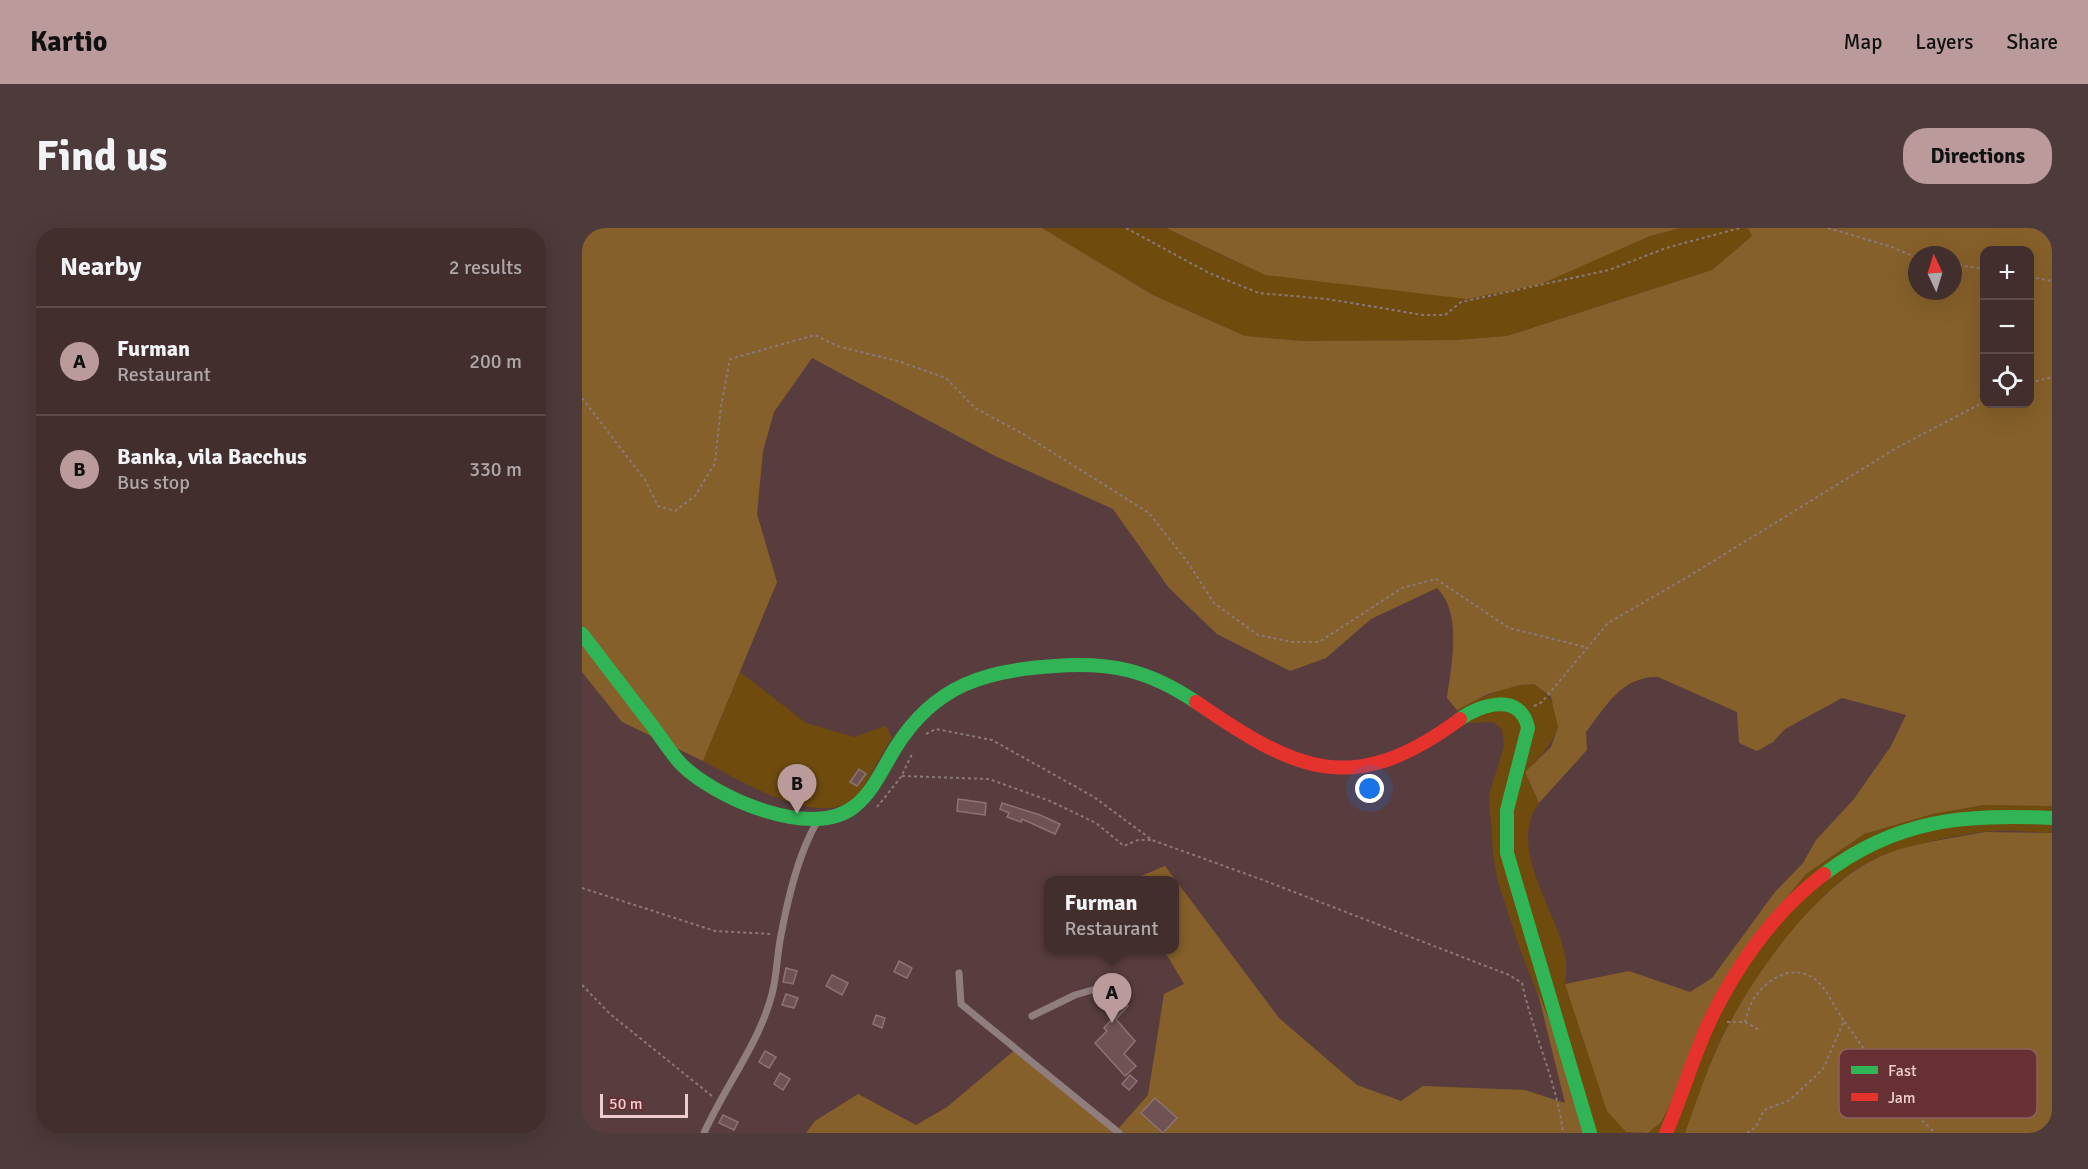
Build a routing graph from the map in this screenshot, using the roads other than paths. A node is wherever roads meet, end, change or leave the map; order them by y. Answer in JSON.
{"nodes":[{"id":1,"x":582,"y":634,"type":"edge"},
{"id":2,"x":2052,"y":818,"type":"edge"},
{"id":3,"x":819,"y":820,"type":"junction"},
{"id":4,"x":959,"y":973,"type":"dead end"},
{"id":5,"x":1113,"y":984,"type":"dead end"},
{"id":6,"x":1032,"y":1016,"type":"dead end"},
{"id":7,"x":704,"y":1133,"type":"edge"},
{"id":8,"x":1119,"y":1133,"type":"edge"},
{"id":9,"x":1590,"y":1133,"type":"edge"},
{"id":10,"x":1666,"y":1133,"type":"edge"}],
"edges":[{"from":1,"to":3,"type":"main road"},
{"from":2,"to":10,"type":"main road"},
{"from":3,"to":7,"type":"lane"},
{"from":3,"to":9,"type":"main road"},
{"from":4,"to":8,"type":"lane"},
{"from":5,"to":6,"type":"lane"}]}
